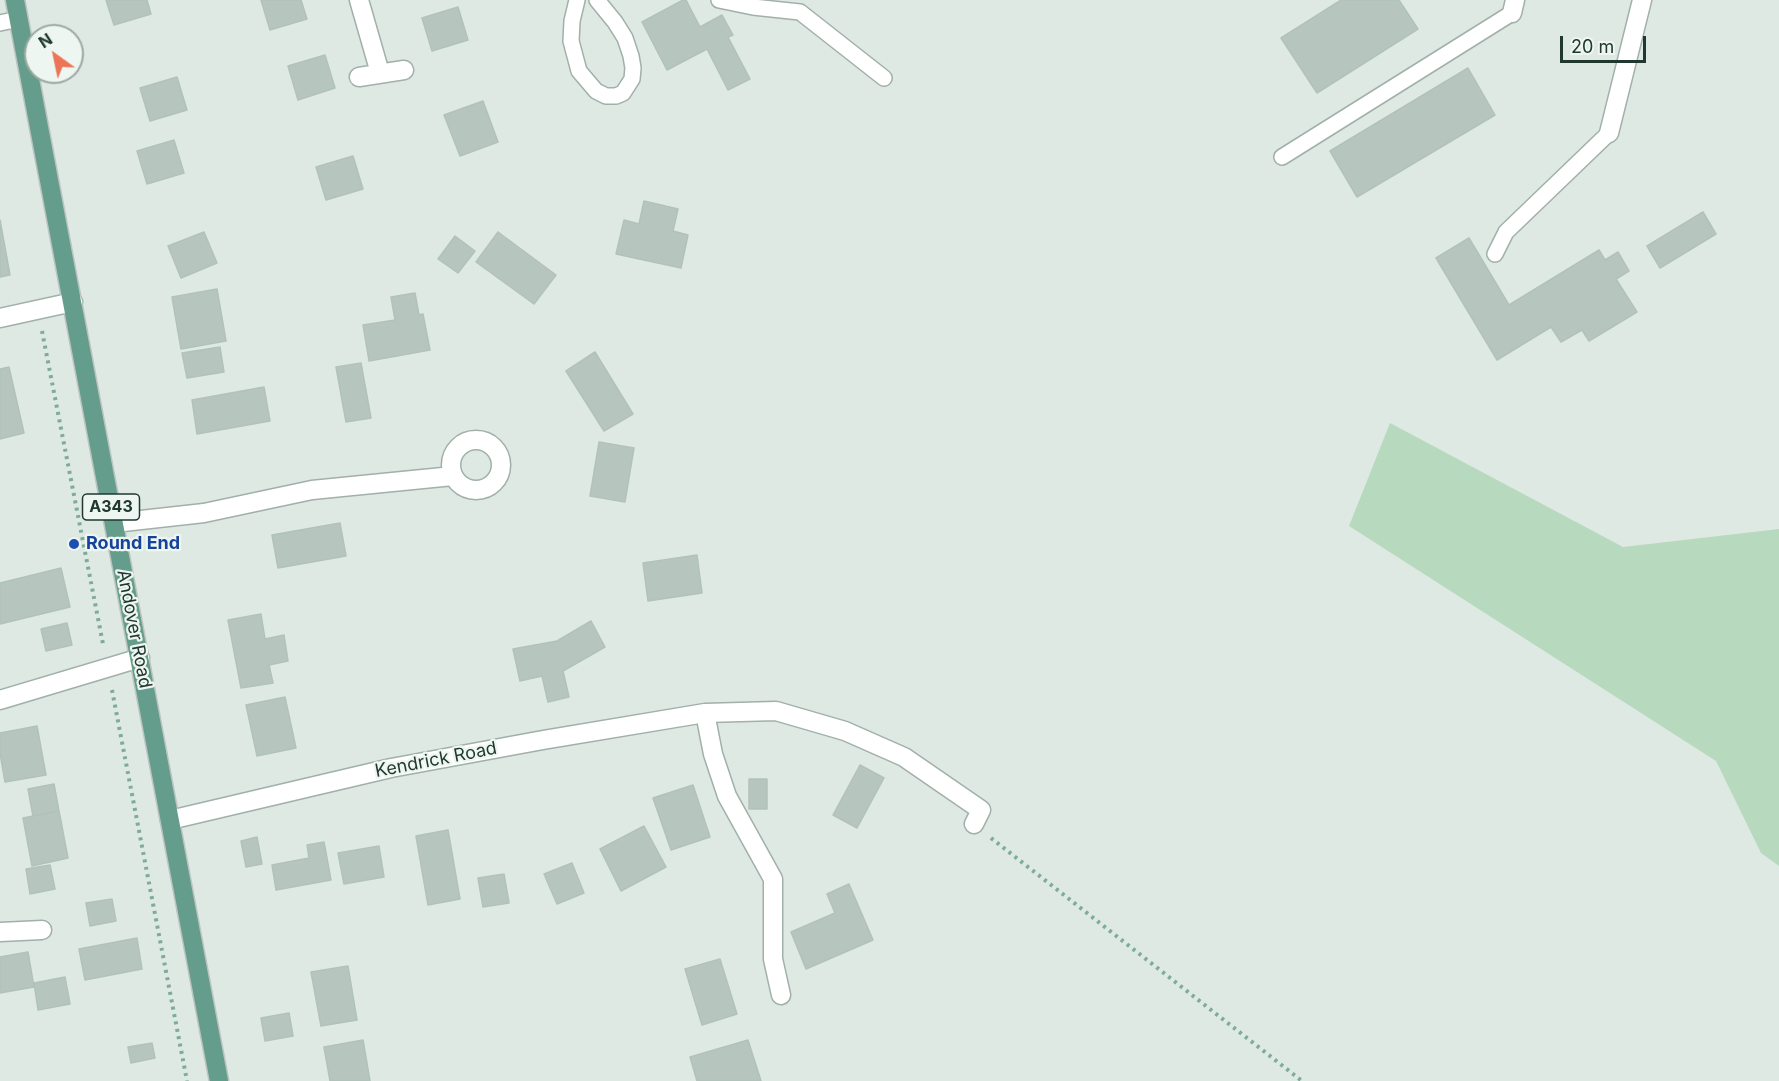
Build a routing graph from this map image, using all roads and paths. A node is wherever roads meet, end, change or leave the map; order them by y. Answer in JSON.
{"nodes":[{"id":1,"x":15,"y":0,"type":"edge"},
{"id":2,"x":359,"y":0,"type":"edge"},
{"id":3,"x":577,"y":0,"type":"edge"},
{"id":4,"x":597,"y":0,"type":"edge"},
{"id":5,"x":718,"y":0,"type":"edge"},
{"id":6,"x":1642,"y":0,"type":"edge"},
{"id":7,"x":1514,"y":7,"type":"edge"},
{"id":8,"x":19,"y":20,"type":"junction"},
{"id":9,"x":0,"y":23,"type":"edge"},
{"id":10,"x":404,"y":70,"type":"dead end"},
{"id":11,"x":380,"y":73,"type":"junction"},
{"id":12,"x":359,"y":77,"type":"dead end"},
{"id":13,"x":884,"y":78,"type":"dead end"},
{"id":14,"x":1610,"y":133,"type":"joint"},
{"id":15,"x":1282,"y":157,"type":"dead end"},
{"id":16,"x":1495,"y":254,"type":"dead end"},
{"id":17,"x":73,"y":302,"type":"junction"},
{"id":18,"x":38,"y":310,"type":"junction"},
{"id":19,"x":0,"y":318,"type":"edge"},
{"id":20,"x":453,"y":476,"type":"dead end"},
{"id":21,"x":114,"y":524,"type":"junction"},
{"id":22,"x":140,"y":658,"type":"junction"},
{"id":23,"x":108,"y":668,"type":"junction"},
{"id":24,"x":0,"y":700,"type":"edge"},
{"id":25,"x":705,"y":713,"type":"junction"},
{"id":26,"x":170,"y":820,"type":"junction"},
{"id":27,"x":974,"y":824,"type":"joint"},
{"id":28,"x":42,"y":930,"type":"dead end"},
{"id":29,"x":0,"y":932,"type":"edge"},
{"id":30,"x":781,"y":995,"type":"dead end"},
{"id":31,"x":187,"y":1081,"type":"edge"},
{"id":32,"x":219,"y":1081,"type":"edge"},
{"id":33,"x":1302,"y":1081,"type":"edge"}],
"edges":[{"from":1,"to":8,"type":"main road","name":"Andover Road","number":"A343"},
{"from":2,"to":11,"type":"street"},
{"from":3,"to":4,"type":"lane"},
{"from":5,"to":13,"type":"lane"},
{"from":6,"to":14,"type":"street"},
{"from":7,"to":15,"type":"lane"},
{"from":8,"to":9,"type":"lane"},
{"from":8,"to":17,"type":"main road","name":"Andover Road","number":"A343"},
{"from":10,"to":11,"type":"street"},
{"from":11,"to":12,"type":"street"},
{"from":14,"to":16,"type":"lane"},
{"from":17,"to":18,"type":"street"},
{"from":17,"to":21,"type":"main road","name":"Andover Road","number":"A343"},
{"from":18,"to":19,"type":"street"},
{"from":18,"to":23,"type":"path"},
{"from":20,"to":21,"type":"street"},
{"from":21,"to":22,"type":"main road","name":"Andover Road","number":"A343"},
{"from":22,"to":23,"type":"street"},
{"from":22,"to":26,"type":"main road","name":"Andover Road","number":"A343"},
{"from":23,"to":24,"type":"street"},
{"from":23,"to":31,"type":"path"},
{"from":25,"to":26,"type":"street","name":"Kendrick Road"},
{"from":25,"to":27,"type":"street","name":"Kendrick Road"},
{"from":25,"to":30,"type":"street"},
{"from":26,"to":32,"type":"main road","name":"Andover Road","number":"A343"},
{"from":27,"to":33,"type":"path"},
{"from":28,"to":29,"type":"street"}]}
